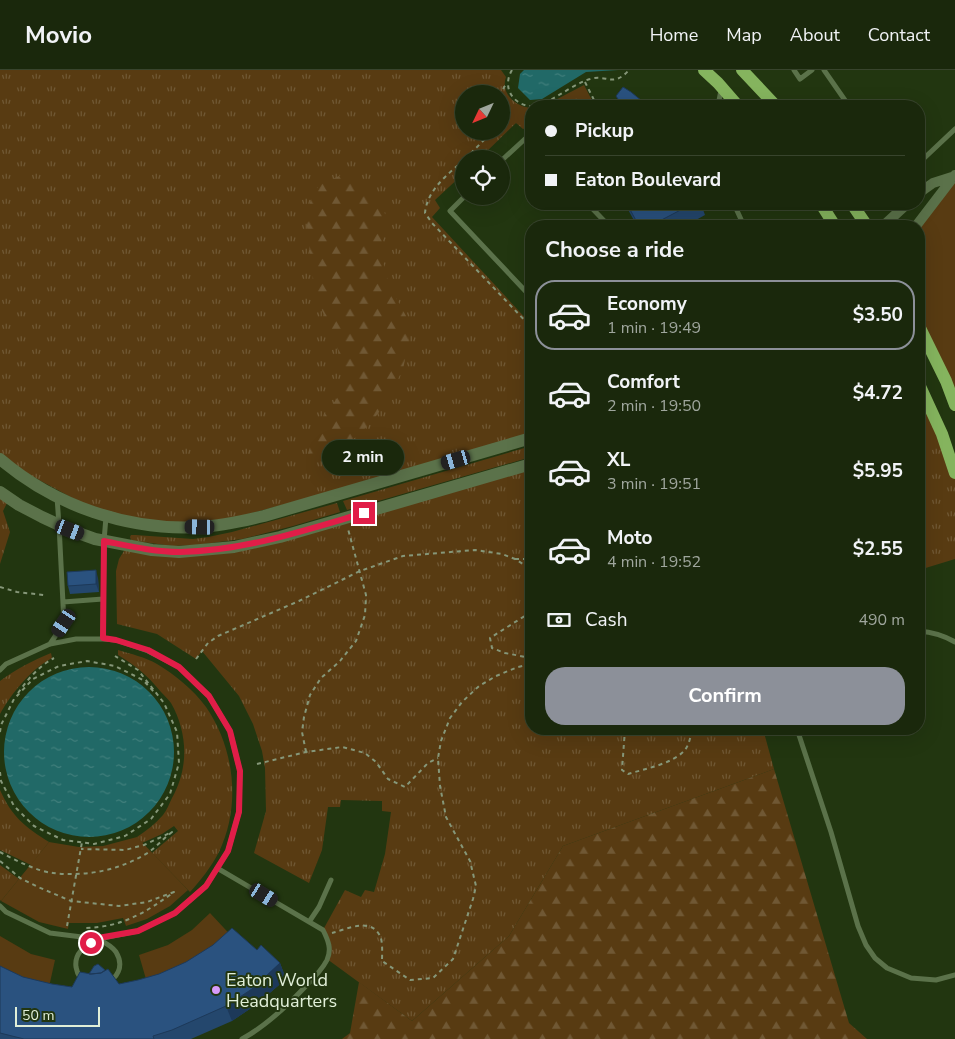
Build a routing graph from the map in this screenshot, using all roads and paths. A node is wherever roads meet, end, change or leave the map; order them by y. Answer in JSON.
{"nodes":[{"id":1,"x":512,"y":70,"type":"edge"},
{"id":2,"x":629,"y":70,"type":"edge"},
{"id":3,"x":704,"y":70,"type":"edge"},
{"id":4,"x":742,"y":70,"type":"edge"},
{"id":5,"x":794,"y":70,"type":"edge"},
{"id":6,"x":812,"y":70,"type":"edge"},
{"id":7,"x":824,"y":70,"type":"edge"},
{"id":8,"x":584,"y":81,"type":"junction"},
{"id":9,"x":508,"y":84,"type":"joint"},
{"id":10,"x":722,"y":87,"type":"junction"},
{"id":11,"x":552,"y":100,"type":"edge"},
{"id":12,"x":594,"y":100,"type":"edge"},
{"id":13,"x":719,"y":100,"type":"edge"},
{"id":14,"x":732,"y":100,"type":"edge"},
{"id":15,"x":770,"y":100,"type":"edge"},
{"id":16,"x":846,"y":100,"type":"edge"},
{"id":17,"x":525,"y":104,"type":"edge"},
{"id":18,"x":955,"y":128,"type":"edge"},
{"id":19,"x":525,"y":139,"type":"edge"},
{"id":20,"x":484,"y":140,"type":"edge"},
{"id":21,"x":473,"y":150,"type":"edge"},
{"id":22,"x":510,"y":153,"type":"edge"},
{"id":23,"x":925,"y":157,"type":"edge"},
{"id":24,"x":455,"y":168,"type":"edge"},
{"id":25,"x":955,"y":176,"type":"edge"},
{"id":26,"x":925,"y":189,"type":"edge"},
{"id":27,"x":455,"y":205,"type":"edge"},
{"id":28,"x":594,"y":210,"type":"edge"},
{"id":29,"x":900,"y":210,"type":"edge"},
{"id":30,"x":604,"y":220,"type":"edge"},
{"id":31,"x":890,"y":220,"type":"edge"},
{"id":32,"x":921,"y":220,"type":"edge"},
{"id":33,"x":525,"y":291,"type":"edge"},
{"id":34,"x":525,"y":321,"type":"edge"},
{"id":35,"x":925,"y":338,"type":"edge"},
{"id":36,"x":925,"y":397,"type":"edge"},
{"id":37,"x":955,"y":405,"type":"edge"},
{"id":38,"x":525,"y":440,"type":"edge"},
{"id":39,"x":0,"y":460,"type":"edge"},
{"id":40,"x":525,"y":466,"type":"edge"},
{"id":41,"x":955,"y":473,"type":"edge"},
{"id":42,"x":0,"y":492,"type":"edge"},
{"id":43,"x":57,"y":497,"type":"junction"},
{"id":44,"x":106,"y":516,"type":"junction"},
{"id":45,"x":59,"y":525,"type":"junction"},
{"id":46,"x":348,"y":529,"type":"dead end"},
{"id":47,"x":104,"y":541,"type":"junction"},
{"id":48,"x":515,"y":559,"type":"junction"},
{"id":49,"x":525,"y":559,"type":"edge"},
{"id":50,"x":525,"y":565,"type":"edge"},
{"id":51,"x":360,"y":571,"type":"junction"},
{"id":52,"x":0,"y":587,"type":"edge"},
{"id":53,"x":44,"y":595,"type":"dead end"},
{"id":54,"x":103,"y":599,"type":"junction"},
{"id":55,"x":63,"y":602,"type":"junction"},
{"id":56,"x":525,"y":616,"type":"edge"},
{"id":57,"x":925,"y":632,"type":"edge"},
{"id":58,"x":103,"y":638,"type":"junction"},
{"id":59,"x":955,"y":642,"type":"edge"},
{"id":60,"x":50,"y":644,"type":"junction"},
{"id":61,"x":115,"y":656,"type":"dead end"},
{"id":62,"x":525,"y":657,"type":"edge"},
{"id":63,"x":54,"y":658,"type":"dead end"},
{"id":64,"x":196,"y":659,"type":"dead end"},
{"id":65,"x":525,"y":665,"type":"edge"},
{"id":66,"x":0,"y":670,"type":"edge"},
{"id":67,"x":14,"y":699,"type":"junction"},
{"id":68,"x":164,"y":703,"type":"junction"},
{"id":69,"x":0,"y":732,"type":"edge"},
{"id":70,"x":625,"y":735,"type":"edge"},
{"id":71,"x":692,"y":735,"type":"edge"},
{"id":72,"x":799,"y":735,"type":"edge"},
{"id":73,"x":306,"y":752,"type":"junction"},
{"id":74,"x":438,"y":758,"type":"junction"},
{"id":75,"x":257,"y":764,"type":"dead end"},
{"id":76,"x":0,"y":772,"type":"edge"},
{"id":77,"x":82,"y":842,"type":"junction"},
{"id":78,"x":81,"y":849,"type":"junction"},
{"id":79,"x":0,"y":852,"type":"edge"},
{"id":80,"x":0,"y":861,"type":"edge"},
{"id":81,"x":217,"y":868,"type":"junction"},
{"id":82,"x":76,"y":874,"type":"junction"},
{"id":83,"x":331,"y":880,"type":"dead end"},
{"id":84,"x":71,"y":901,"type":"junction"},
{"id":85,"x":0,"y":906,"type":"edge"},
{"id":86,"x":309,"y":922,"type":"junction"},
{"id":87,"x":66,"y":929,"type":"dead end"},
{"id":88,"x":82,"y":929,"type":"dead end"},
{"id":89,"x":325,"y":934,"type":"junction"},
{"id":90,"x":98,"y":938,"type":"junction"},
{"id":91,"x":955,"y":975,"type":"edge"},
{"id":92,"x":242,"y":1039,"type":"edge"}],
"edges":[{"from":1,"to":9,"type":"path"},
{"from":2,"to":8,"type":"path"},
{"from":3,"to":10,"type":"main road"},
{"from":4,"to":15,"type":"main road"},
{"from":5,"to":6,"type":"lane"},
{"from":7,"to":16,"type":"lane"},
{"from":8,"to":11,"type":"path"},
{"from":8,"to":12,"type":"path"},
{"from":9,"to":17,"type":"path"},
{"from":10,"to":13,"type":"lane"},
{"from":10,"to":14,"type":"main road"},
{"from":18,"to":23,"type":"lane"},
{"from":19,"to":22,"type":"lane"},
{"from":20,"to":21,"type":"path"},
{"from":24,"to":34,"type":"path"},
{"from":25,"to":26,"type":"street"},
{"from":25,"to":32,"type":"street"},
{"from":27,"to":33,"type":"lane"},
{"from":28,"to":30,"type":"lane"},
{"from":29,"to":31,"type":"street"},
{"from":35,"to":37,"type":"main road"},
{"from":36,"to":41,"type":"main road"},
{"from":38,"to":44,"type":"street"},
{"from":39,"to":43,"type":"street"},
{"from":40,"to":47,"type":"street"},
{"from":42,"to":45,"type":"street"},
{"from":43,"to":44,"type":"street"},
{"from":43,"to":45,"type":"lane"},
{"from":44,"to":47,"type":"lane"},
{"from":45,"to":47,"type":"street"},
{"from":45,"to":55,"type":"lane"},
{"from":46,"to":51,"type":"path"},
{"from":47,"to":54,"type":"lane"},
{"from":48,"to":49,"type":"path"},
{"from":48,"to":50,"type":"path"},
{"from":48,"to":51,"type":"path"},
{"from":51,"to":64,"type":"path"},
{"from":51,"to":73,"type":"path"},
{"from":52,"to":53,"type":"path"},
{"from":54,"to":55,"type":"lane"},
{"from":54,"to":58,"type":"lane"},
{"from":55,"to":60,"type":"lane"},
{"from":56,"to":62,"type":"path"},
{"from":57,"to":59,"type":"lane"},
{"from":58,"to":60,"type":"lane"},
{"from":58,"to":81,"type":"lane"},
{"from":60,"to":66,"type":"lane"},
{"from":61,"to":68,"type":"path"},
{"from":63,"to":67,"type":"path"},
{"from":65,"to":74,"type":"path"},
{"from":67,"to":68,"type":"path"},
{"from":67,"to":69,"type":"path"},
{"from":68,"to":77,"type":"path"},
{"from":70,"to":71,"type":"path"},
{"from":72,"to":91,"type":"lane"},
{"from":73,"to":74,"type":"path"},
{"from":73,"to":75,"type":"path"},
{"from":74,"to":89,"type":"path"},
{"from":76,"to":77,"type":"path"},
{"from":77,"to":78,"type":"path"},
{"from":78,"to":82,"type":"path"},
{"from":78,"to":82,"type":"path"},
{"from":79,"to":82,"type":"path"},
{"from":80,"to":84,"type":"path"},
{"from":81,"to":86,"type":"lane"},
{"from":81,"to":90,"type":"lane"},
{"from":82,"to":84,"type":"path"},
{"from":83,"to":86,"type":"lane"},
{"from":84,"to":87,"type":"path"},
{"from":84,"to":88,"type":"path"},
{"from":85,"to":90,"type":"lane"},
{"from":86,"to":89,"type":"lane"},
{"from":89,"to":92,"type":"lane"},
{"from":90,"to":90,"type":"lane"}]}
